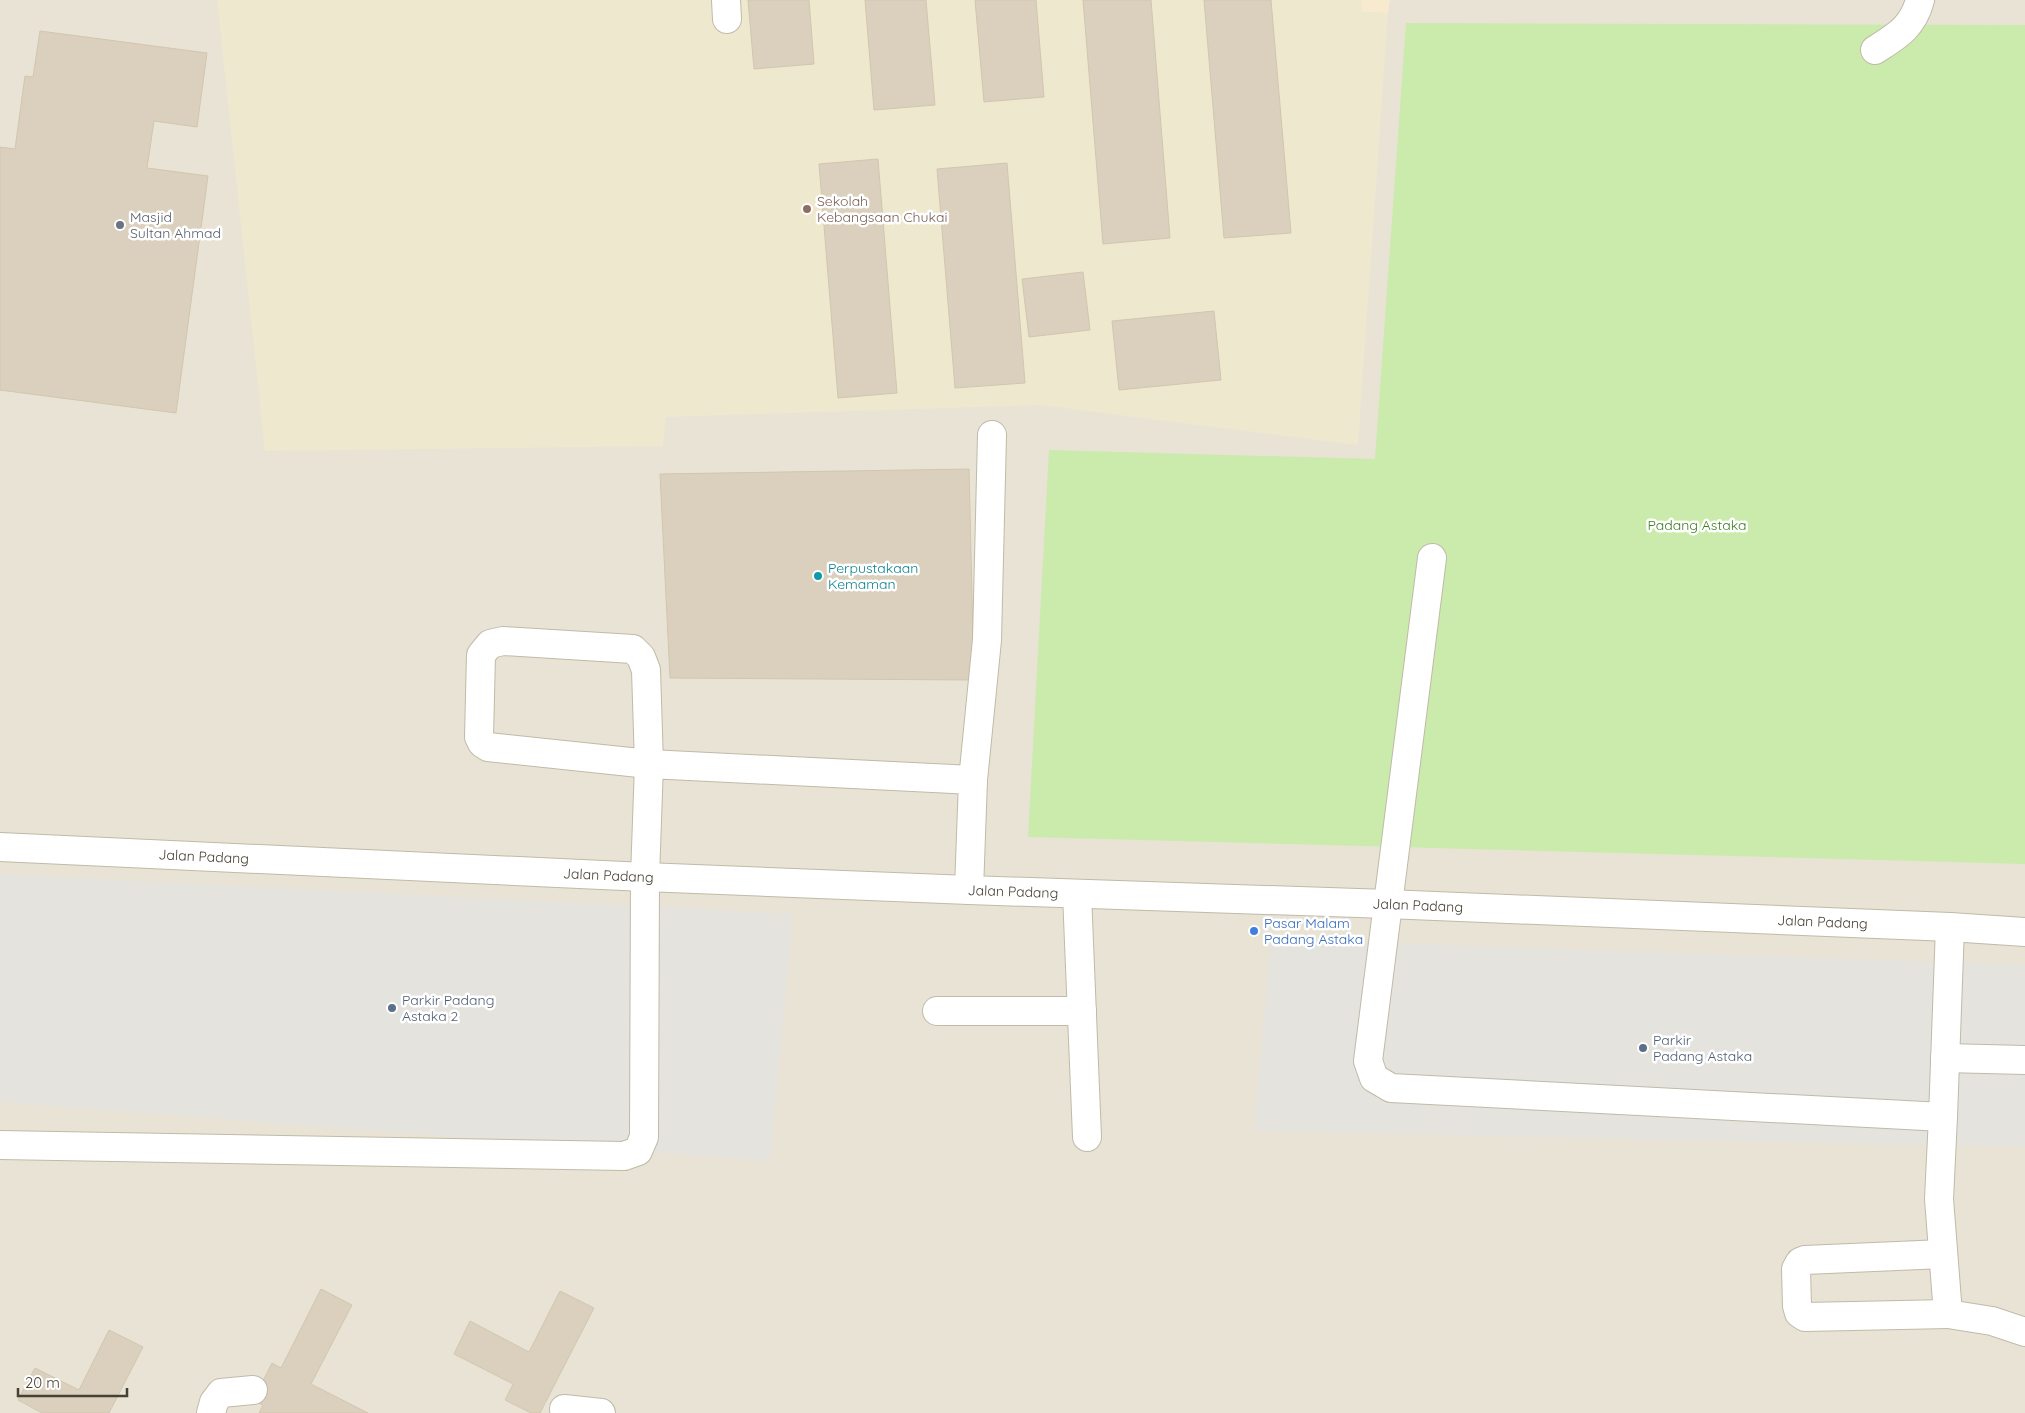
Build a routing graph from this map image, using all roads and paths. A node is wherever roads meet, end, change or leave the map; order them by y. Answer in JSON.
{"nodes":[{"id":1,"x":1920,"y":0,"type":"edge"},
{"id":2,"x":1875,"y":50,"type":"dead end"},
{"id":3,"x":992,"y":435,"type":"dead end"},
{"id":4,"x":1432,"y":558,"type":"dead end"},
{"id":5,"x":649,"y":764,"type":"junction"},
{"id":6,"x":973,"y":780,"type":"junction"},
{"id":7,"x":0,"y":847,"type":"edge"},
{"id":8,"x":646,"y":877,"type":"junction"},
{"id":9,"x":969,"y":890,"type":"junction"},
{"id":10,"x":1077,"y":894,"type":"junction"},
{"id":11,"x":1388,"y":904,"type":"junction"},
{"id":12,"x":1950,"y":927,"type":"junction"},
{"id":13,"x":2025,"y":932,"type":"edge"},
{"id":14,"x":937,"y":1011,"type":"dead end"},
{"id":15,"x":1082,"y":1011,"type":"junction"},
{"id":16,"x":1945,"y":1058,"type":"junction"},
{"id":17,"x":2025,"y":1060,"type":"edge"},
{"id":18,"x":1943,"y":1117,"type":"junction"},
{"id":19,"x":1087,"y":1137,"type":"dead end"},
{"id":20,"x":0,"y":1144,"type":"edge"},
{"id":21,"x":1943,"y":1254,"type":"junction"},
{"id":22,"x":1948,"y":1314,"type":"junction"},
{"id":23,"x":2025,"y":1332,"type":"edge"},
{"id":24,"x":252,"y":1390,"type":"dead end"},
{"id":25,"x":564,"y":1409,"type":"dead end"},
{"id":26,"x":211,"y":1413,"type":"edge"},
{"id":27,"x":600,"y":1413,"type":"edge"}],
"edges":[{"from":1,"to":2,"type":"street"},
{"from":3,"to":6,"type":"street"},
{"from":4,"to":11,"type":"street"},
{"from":5,"to":5,"type":"street"},
{"from":5,"to":6,"type":"street"},
{"from":5,"to":8,"type":"street"},
{"from":6,"to":9,"type":"street"},
{"from":7,"to":8,"type":"street","name":"Jalan Padang"},
{"from":8,"to":9,"type":"street","name":"Jalan Padang"},
{"from":8,"to":20,"type":"street"},
{"from":9,"to":10,"type":"street","name":"Jalan Padang"},
{"from":10,"to":11,"type":"street","name":"Jalan Padang"},
{"from":10,"to":15,"type":"street"},
{"from":11,"to":12,"type":"street","name":"Jalan Padang"},
{"from":11,"to":18,"type":"street"},
{"from":12,"to":13,"type":"street","name":"Jalan Padang"},
{"from":12,"to":16,"type":"street"},
{"from":14,"to":15,"type":"street"},
{"from":15,"to":19,"type":"street"},
{"from":16,"to":17,"type":"street"},
{"from":16,"to":18,"type":"street"},
{"from":18,"to":21,"type":"street"},
{"from":21,"to":22,"type":"street"},
{"from":21,"to":22,"type":"street"},
{"from":22,"to":23,"type":"street"},
{"from":24,"to":26,"type":"street"},
{"from":25,"to":27,"type":"street"}]}
